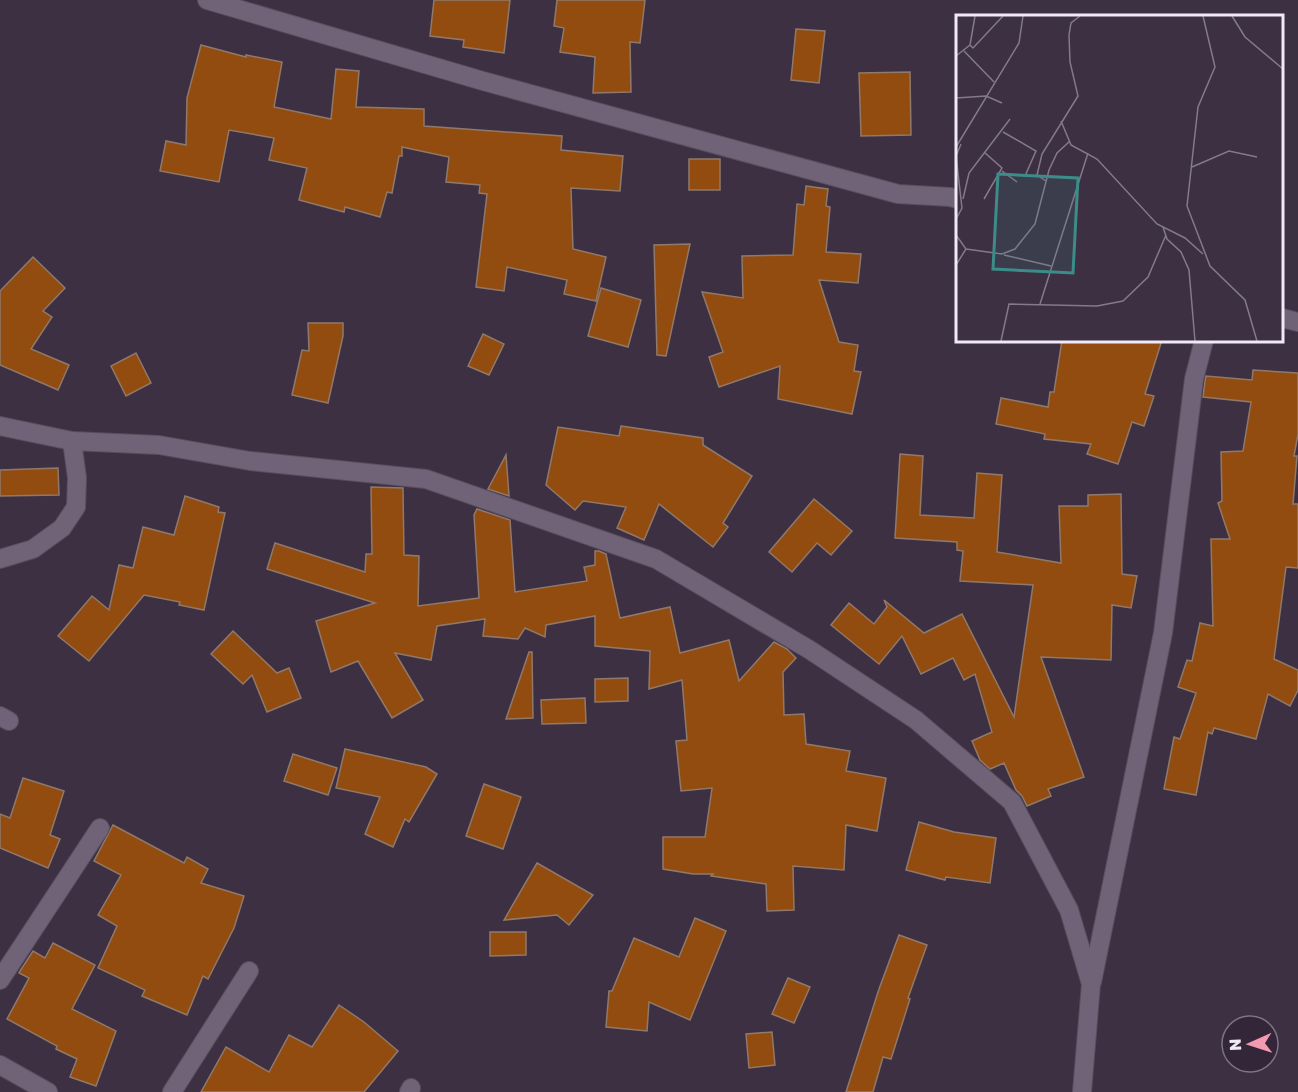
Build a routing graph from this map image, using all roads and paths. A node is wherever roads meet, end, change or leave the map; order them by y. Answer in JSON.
{"nodes":[{"id":1,"x":207,"y":0,"type":"edge"},
{"id":2,"x":956,"y":199,"type":"edge"},
{"id":3,"x":1283,"y":318,"type":"edge"},
{"id":4,"x":1298,"y":322,"type":"edge"},
{"id":5,"x":1203,"y":342,"type":"edge"},
{"id":6,"x":0,"y":426,"type":"edge"},
{"id":7,"x":72,"y":441,"type":"junction"},
{"id":8,"x":0,"y":560,"type":"edge"},
{"id":9,"x":100,"y":828,"type":"dead end"},
{"id":10,"x":249,"y":971,"type":"dead end"},
{"id":11,"x":0,"y":981,"type":"edge"},
{"id":12,"x":1091,"y":984,"type":"junction"},
{"id":13,"x":0,"y":1065,"type":"edge"},
{"id":14,"x":48,"y":1092,"type":"edge"},
{"id":15,"x":172,"y":1092,"type":"edge"},
{"id":16,"x":1082,"y":1092,"type":"edge"}],
"edges":[{"from":1,"to":2,"type":"street"},
{"from":3,"to":4,"type":"street"},
{"from":5,"to":12,"type":"street"},
{"from":6,"to":7,"type":"street"},
{"from":7,"to":8,"type":"street"},
{"from":7,"to":12,"type":"street"},
{"from":9,"to":11,"type":"street"},
{"from":10,"to":15,"type":"street"},
{"from":12,"to":16,"type":"street"},
{"from":13,"to":14,"type":"street"}]}
